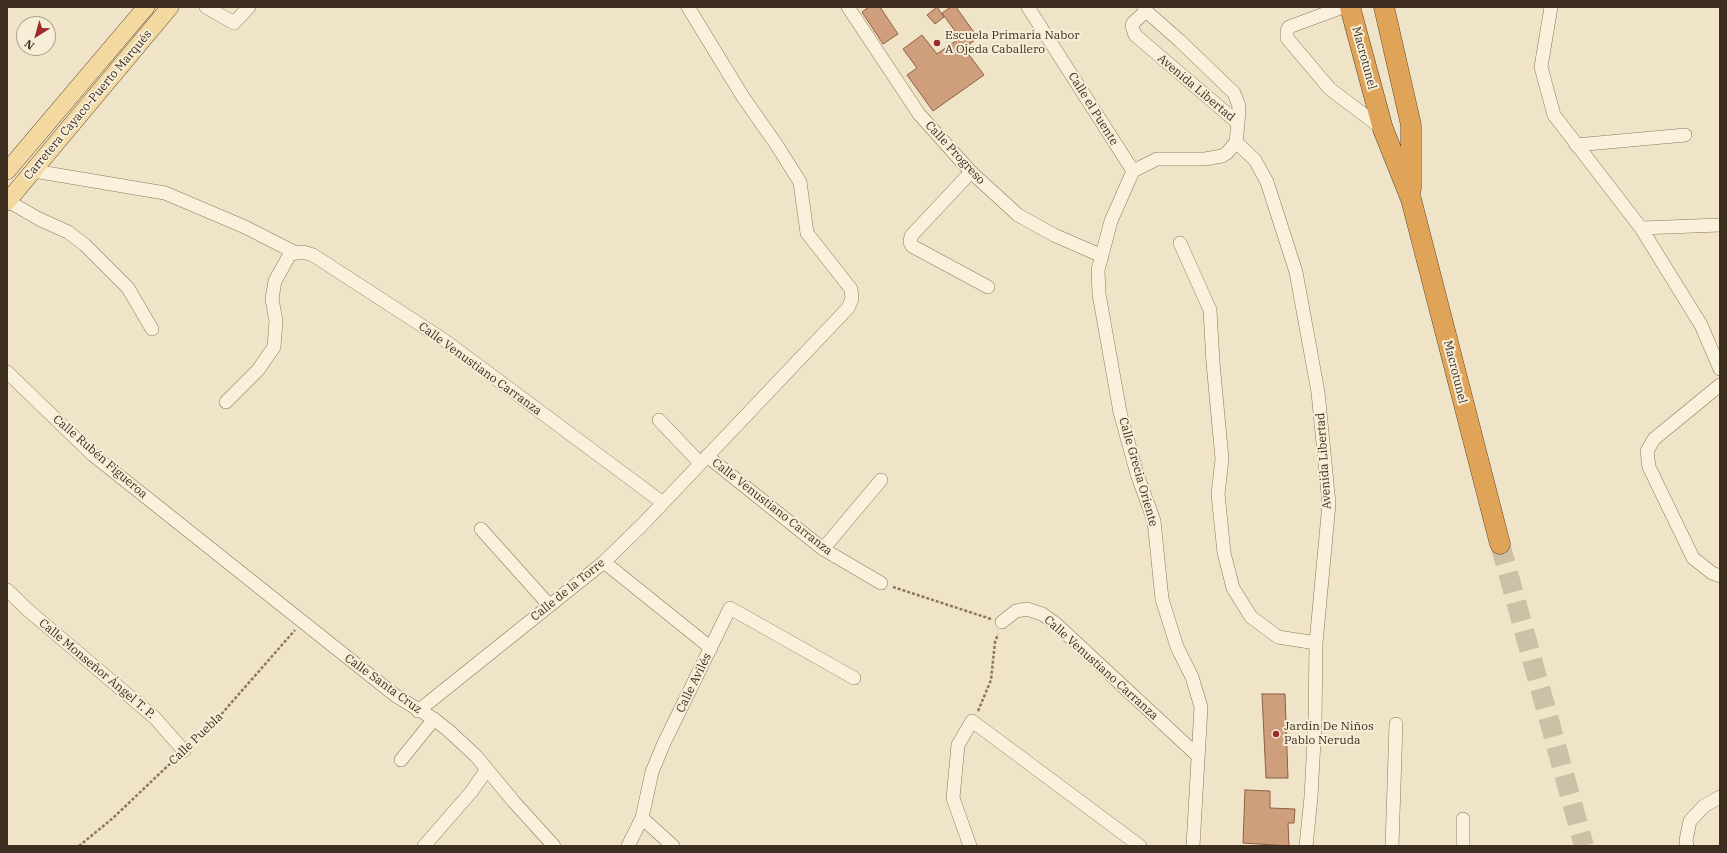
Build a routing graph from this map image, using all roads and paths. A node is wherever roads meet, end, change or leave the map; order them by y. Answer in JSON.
{"nodes":[{"id":1,"x":146,"y":7,"type":"edge"},
{"id":2,"x":170,"y":7,"type":"edge"},
{"id":3,"x":206,"y":7,"type":"edge"},
{"id":4,"x":249,"y":7,"type":"edge"},
{"id":5,"x":688,"y":7,"type":"edge"},
{"id":6,"x":848,"y":7,"type":"edge"},
{"id":7,"x":1028,"y":7,"type":"edge"},
{"id":8,"x":1343,"y":7,"type":"edge"},
{"id":9,"x":1350,"y":7,"type":"edge"},
{"id":10,"x":1384,"y":7,"type":"edge"},
{"id":11,"x":1551,"y":7,"type":"edge"},
{"id":12,"x":1145,"y":9,"type":"edge"},
{"id":13,"x":1238,"y":123,"type":"junction"},
{"id":14,"x":1383,"y":129,"type":"junction"},
{"id":15,"x":1685,"y":135,"type":"dead end"},
{"id":16,"x":1236,"y":142,"type":"junction"},
{"id":17,"x":1576,"y":145,"type":"junction"},
{"id":18,"x":34,"y":171,"type":"junction"},
{"id":19,"x":1132,"y":171,"type":"junction"},
{"id":20,"x":7,"y":172,"type":"edge"},
{"id":21,"x":971,"y":172,"type":"junction"},
{"id":22,"x":1411,"y":199,"type":"junction"},
{"id":23,"x":8,"y":202,"type":"edge"},
{"id":24,"x":1720,"y":225,"type":"edge"},
{"id":25,"x":1641,"y":228,"type":"junction"},
{"id":26,"x":1180,"y":243,"type":"dead end"},
{"id":27,"x":292,"y":253,"type":"junction"},
{"id":28,"x":1102,"y":256,"type":"junction"},
{"id":29,"x":988,"y":287,"type":"dead end"},
{"id":30,"x":152,"y":329,"type":"dead end"},
{"id":31,"x":1720,"y":369,"type":"edge"},
{"id":32,"x":7,"y":372,"type":"edge"},
{"id":33,"x":1720,"y":385,"type":"edge"},
{"id":34,"x":226,"y":402,"type":"dead end"},
{"id":35,"x":659,"y":420,"type":"dead end"},
{"id":36,"x":703,"y":460,"type":"junction"},
{"id":37,"x":881,"y":480,"type":"dead end"},
{"id":38,"x":663,"y":503,"type":"junction"},
{"id":39,"x":481,"y":529,"type":"dead end"},
{"id":40,"x":197,"y":538,"type":"joint"},
{"id":41,"x":1500,"y":544,"type":"tunnel mouth"},
{"id":42,"x":823,"y":549,"type":"junction"},
{"id":43,"x":604,"y":562,"type":"junction"},
{"id":44,"x":1720,"y":576,"type":"edge"},
{"id":45,"x":881,"y":583,"type":"joint"},
{"id":46,"x":7,"y":590,"type":"edge"},
{"id":47,"x":549,"y":605,"type":"junction"},
{"id":48,"x":302,"y":622,"type":"junction"},
{"id":49,"x":1002,"y":622,"type":"junction"},
{"id":50,"x":1316,"y":643,"type":"junction"},
{"id":51,"x":711,"y":648,"type":"junction"},
{"id":52,"x":854,"y":678,"type":"dead end"},
{"id":53,"x":418,"y":712,"type":"junction"},
{"id":54,"x":434,"y":720,"type":"junction"},
{"id":55,"x":972,"y":722,"type":"junction"},
{"id":56,"x":1396,"y":724,"type":"dead end"},
{"id":57,"x":184,"y":751,"type":"junction"},
{"id":58,"x":1198,"y":756,"type":"junction"},
{"id":59,"x":401,"y":760,"type":"dead end"},
{"id":60,"x":487,"y":769,"type":"junction"},
{"id":61,"x":1720,"y":797,"type":"edge"},
{"id":62,"x":642,"y":818,"type":"junction"},
{"id":63,"x":1463,"y":819,"type":"dead end"},
{"id":64,"x":80,"y":846,"type":"edge"},
{"id":65,"x":424,"y":846,"type":"edge"},
{"id":66,"x":554,"y":846,"type":"edge"},
{"id":67,"x":628,"y":846,"type":"edge"},
{"id":68,"x":674,"y":846,"type":"edge"},
{"id":69,"x":970,"y":846,"type":"edge"},
{"id":70,"x":1140,"y":846,"type":"edge"},
{"id":71,"x":1193,"y":846,"type":"edge"},
{"id":72,"x":1306,"y":846,"type":"edge"},
{"id":73,"x":1392,"y":846,"type":"edge"},
{"id":74,"x":1463,"y":846,"type":"edge"},
{"id":75,"x":1687,"y":846,"type":"edge"}],
"edges":[{"from":1,"to":20,"type":"main road","name":"Carretera Cayaco-Puerto Marqués"},
{"from":2,"to":18,"type":"main road","name":"Carretera Cayaco-Puerto Marqués"},
{"from":3,"to":4,"type":"street"},
{"from":5,"to":36,"type":"street","name":"Calle de la Torre"},
{"from":6,"to":21,"type":"street","name":"Calle Progreso"},
{"from":7,"to":19,"type":"street","name":"Calle el Puente"},
{"from":8,"to":14,"type":"street"},
{"from":9,"to":14,"type":"highway","name":"Macrotunel"},
{"from":10,"to":22,"type":"highway","name":"Macrotunel"},
{"from":11,"to":17,"type":"street"},
{"from":12,"to":13,"type":"street","name":"Avenida Libertad"},
{"from":12,"to":13,"type":"street","name":"Avenida Libertad"},
{"from":13,"to":16,"type":"street"},
{"from":14,"to":22,"type":"highway","name":"Macrotunel"},
{"from":15,"to":17,"type":"street"},
{"from":16,"to":19,"type":"street"},
{"from":16,"to":50,"type":"street","name":"Avenida Libertad"},
{"from":17,"to":25,"type":"street"},
{"from":18,"to":23,"type":"main road","name":"Carretera Cayaco-Puerto Marqués"},
{"from":18,"to":27,"type":"street","name":"Calle Venustiano Carranza"},
{"from":19,"to":28,"type":"street","name":"Calle Grecia Oriente"},
{"from":21,"to":28,"type":"street","name":"Calle Progreso"},
{"from":21,"to":29,"type":"street"},
{"from":22,"to":41,"type":"highway","name":"Macrotunel"},
{"from":23,"to":30,"type":"street"},
{"from":24,"to":25,"type":"street"},
{"from":25,"to":31,"type":"street"},
{"from":26,"to":50,"type":"street"},
{"from":27,"to":34,"type":"street"},
{"from":27,"to":38,"type":"street","name":"Calle Venustiano Carranza"},
{"from":28,"to":58,"type":"street","name":"Calle Grecia Oriente"},
{"from":32,"to":40,"type":"street","name":"Calle Rubén Figueroa"},
{"from":33,"to":44,"type":"street"},
{"from":35,"to":36,"type":"street","name":"Calle Venustiano Carranza"},
{"from":36,"to":38,"type":"street","name":"Calle de la Torre"},
{"from":36,"to":42,"type":"street","name":"Calle Venustiano Carranza"},
{"from":37,"to":42,"type":"street"},
{"from":38,"to":43,"type":"street","name":"Calle de la Torre"},
{"from":39,"to":47,"type":"street"},
{"from":40,"to":48,"type":"street","name":"Calle Santa Cruz"},
{"from":42,"to":45,"type":"street","name":"Calle Venustiano Carranza"},
{"from":43,"to":47,"type":"street","name":"Calle de la Torre"},
{"from":43,"to":51,"type":"street","name":"Calle Avilés"},
{"from":45,"to":49,"type":"path"},
{"from":46,"to":57,"type":"street","name":"Calle Monseñor Ángel T. P."},
{"from":47,"to":53,"type":"street","name":"Calle de la Torre"},
{"from":48,"to":53,"type":"street","name":"Calle Santa Cruz"},
{"from":48,"to":57,"type":"path","name":"Calle Puebla"},
{"from":49,"to":55,"type":"path"},
{"from":49,"to":58,"type":"street","name":"Calle Venustiano Carranza"},
{"from":50,"to":72,"type":"street","name":"Avenida Libertad"},
{"from":51,"to":52,"type":"street"},
{"from":51,"to":62,"type":"street","name":"Calle Avilés"},
{"from":53,"to":54,"type":"street","name":"Calle Santa Cruz"},
{"from":54,"to":59,"type":"street"},
{"from":54,"to":60,"type":"street","name":"Calle Santa Cruz"},
{"from":55,"to":69,"type":"street"},
{"from":55,"to":70,"type":"street"},
{"from":56,"to":73,"type":"street"},
{"from":57,"to":64,"type":"path","name":"Calle Puebla"},
{"from":58,"to":71,"type":"street","name":"Calle Grecia Oriente"},
{"from":60,"to":65,"type":"street"},
{"from":60,"to":66,"type":"street","name":"Calle Santa Cruz"},
{"from":61,"to":75,"type":"street"},
{"from":62,"to":67,"type":"street","name":"Calle Avilés"},
{"from":62,"to":68,"type":"street"},
{"from":63,"to":74,"type":"street"}]}
